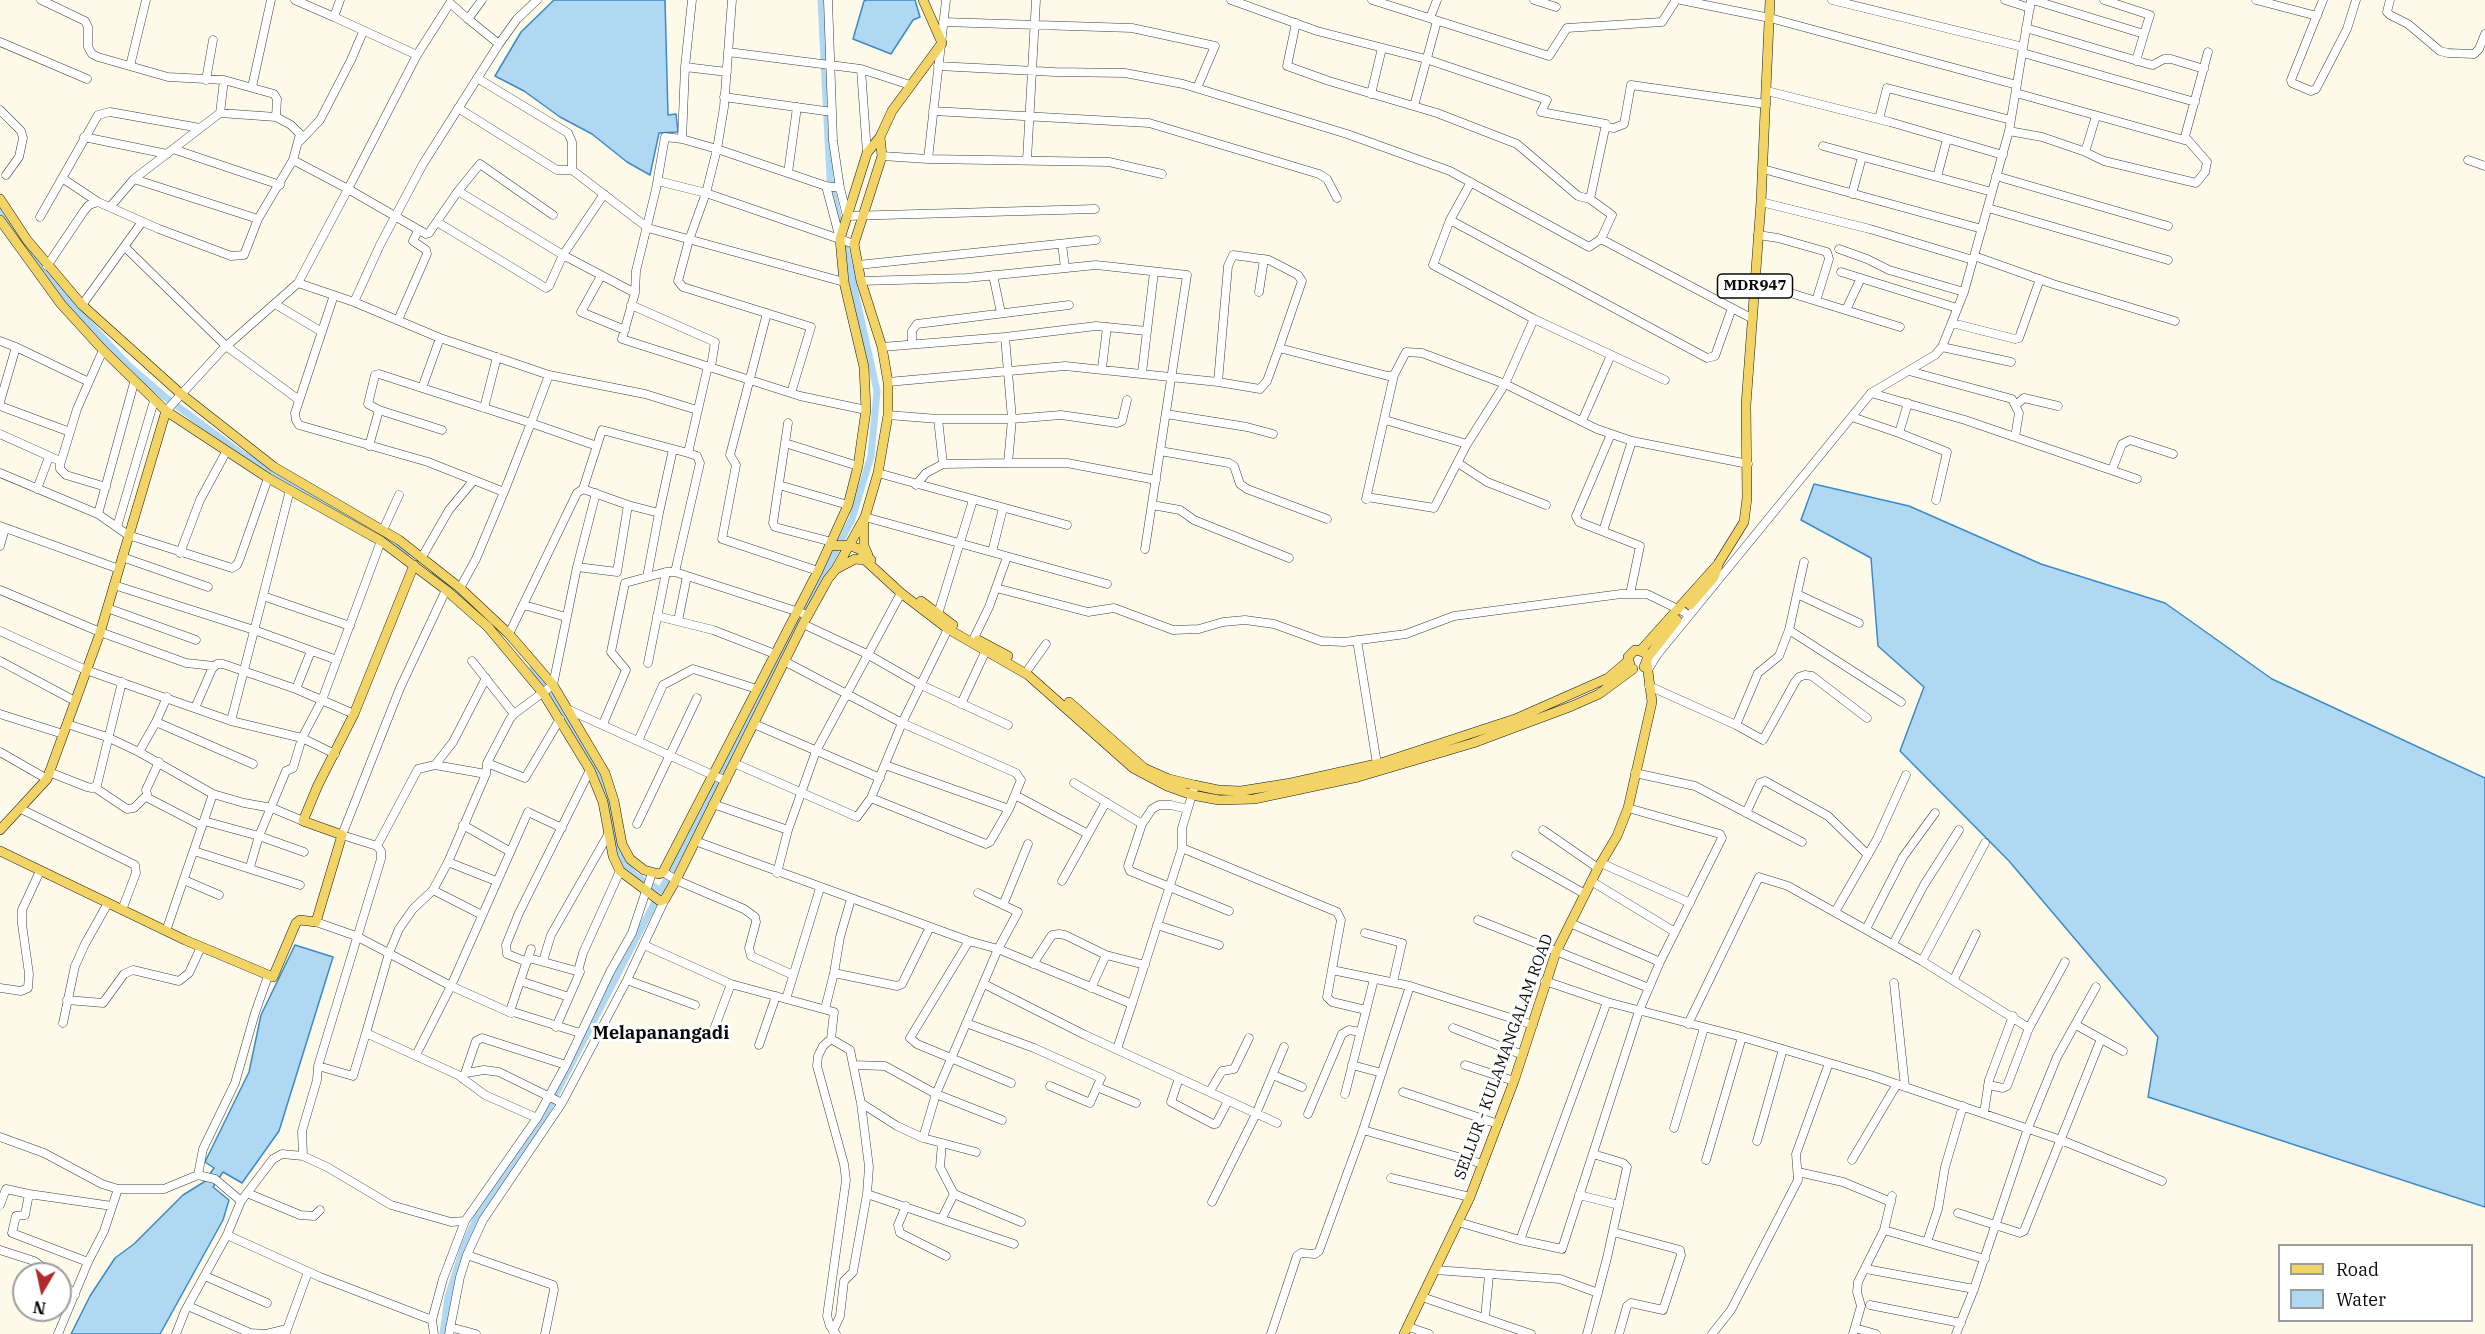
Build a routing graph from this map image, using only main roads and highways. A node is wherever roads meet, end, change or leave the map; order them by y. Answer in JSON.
{"nodes":[{"id":1,"x":923,"y":0,"type":"edge"},
{"id":2,"x":1770,"y":0,"type":"edge"},
{"id":3,"x":880,"y":137,"type":"junction"},
{"id":4,"x":0,"y":198,"type":"edge"},
{"id":5,"x":1,"y":224,"type":"edge"},
{"id":6,"x":845,"y":238,"type":"junction"},
{"id":7,"x":860,"y":273,"type":"junction"},
{"id":8,"x":844,"y":279,"type":"junction"},
{"id":9,"x":173,"y":403,"type":"junction"},
{"id":10,"x":865,"y":518,"type":"junction"},
{"id":11,"x":840,"y":542,"type":"junction"},
{"id":12,"x":866,"y":559,"type":"junction"},
{"id":13,"x":414,"y":565,"type":"junction"},
{"id":14,"x":836,"y":569,"type":"junction"},
{"id":15,"x":1682,"y":610,"type":"junction"},
{"id":16,"x":803,"y":615,"type":"junction"},
{"id":17,"x":987,"y":648,"type":"junction"},
{"id":18,"x":1646,"y":660,"type":"junction"},
{"id":19,"x":1633,"y":667,"type":"junction"},
{"id":20,"x":1649,"y":686,"type":"junction"},
{"id":21,"x":548,"y":689,"type":"junction"},
{"id":22,"x":719,"y":777,"type":"junction"},
{"id":23,"x":1193,"y":790,"type":"junction"},
{"id":24,"x":0,"y":830,"type":"edge"},
{"id":25,"x":0,"y":851,"type":"edge"},
{"id":26,"x":669,"y":875,"type":"junction"},
{"id":27,"x":648,"y":883,"type":"junction"},
{"id":28,"x":1406,"y":1330,"type":"edge"}],
"edges":[{"from":1,"to":3,"type":"main road"},
{"from":2,"to":15,"type":"main road","number":"MDR947"},
{"from":3,"to":6,"type":"main road"},
{"from":3,"to":6,"type":"main road"},
{"from":4,"to":9,"type":"main road"},
{"from":5,"to":9,"type":"main road"},
{"from":6,"to":7,"type":"main road"},
{"from":6,"to":8,"type":"main road"},
{"from":7,"to":8,"type":"main road"},
{"from":7,"to":10,"type":"main road"},
{"from":8,"to":11,"type":"main road"},
{"from":9,"to":13,"type":"main road"},
{"from":9,"to":21,"type":"main road"},
{"from":9,"to":24,"type":"main road"},
{"from":10,"to":11,"type":"main road"},
{"from":10,"to":12,"type":"main road"},
{"from":11,"to":12,"type":"main road"},
{"from":11,"to":14,"type":"main road"},
{"from":11,"to":16,"type":"main road"},
{"from":12,"to":14,"type":"main road"},
{"from":12,"to":17,"type":"main road"},
{"from":12,"to":17,"type":"main road"},
{"from":13,"to":21,"type":"main road"},
{"from":13,"to":25,"type":"main road"},
{"from":14,"to":16,"type":"main road"},
{"from":15,"to":18,"type":"main road"},
{"from":15,"to":18,"type":"main road"},
{"from":16,"to":22,"type":"main road"},
{"from":16,"to":22,"type":"main road"},
{"from":17,"to":23,"type":"main road"},
{"from":17,"to":23,"type":"main road"},
{"from":18,"to":19,"type":"main road"},
{"from":18,"to":19,"type":"main road"},
{"from":18,"to":20,"type":"main road","name":"SELLUR - KULAMANGALAM ROAD"},
{"from":19,"to":20,"type":"main road"},
{"from":19,"to":23,"type":"main road"},
{"from":19,"to":23,"type":"main road"},
{"from":20,"to":28,"type":"main road","name":"SELLUR - KULAMANGALAM ROAD"},
{"from":21,"to":27,"type":"main road"},
{"from":21,"to":27,"type":"main road"},
{"from":22,"to":26,"type":"main road"},
{"from":22,"to":26,"type":"main road"},
{"from":26,"to":27,"type":"main road"},
{"from":26,"to":27,"type":"main road"}]}
